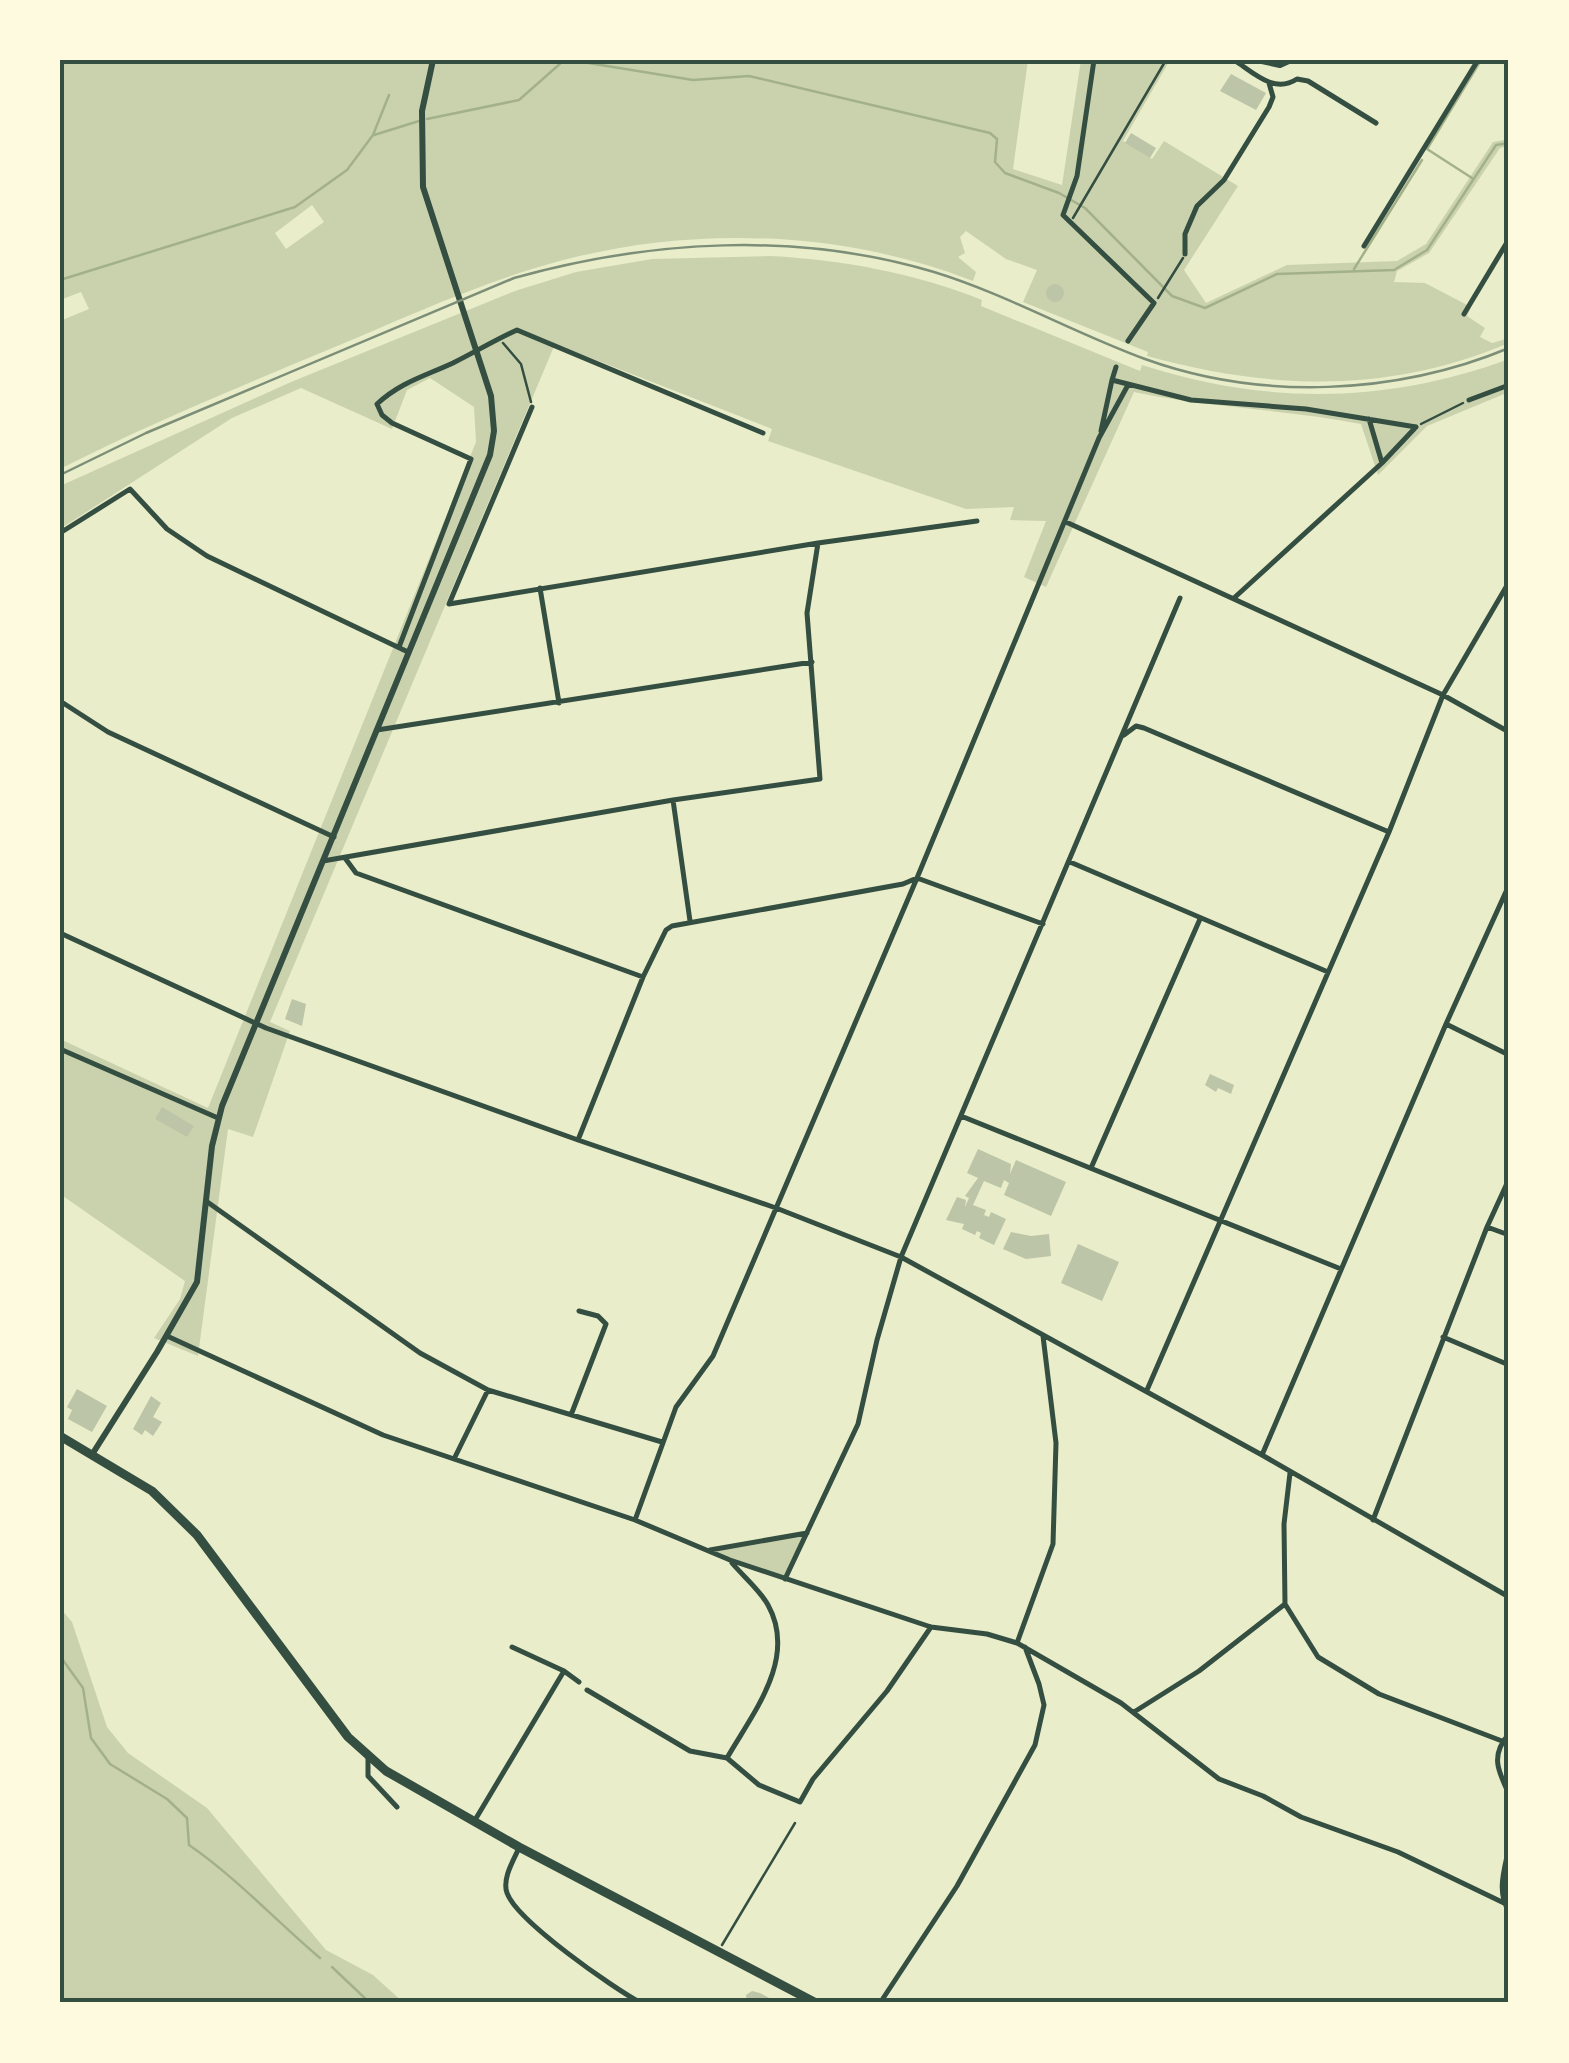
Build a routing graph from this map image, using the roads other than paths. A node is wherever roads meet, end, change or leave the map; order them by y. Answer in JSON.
{"nodes":[{"id":1,"x":433,"y":60,"type":"edge"},
{"id":2,"x":1094,"y":60,"type":"edge"},
{"id":3,"x":1234,"y":60,"type":"edge"},
{"id":4,"x":1257,"y":60,"type":"edge"},
{"id":5,"x":1291,"y":60,"type":"edge"},
{"id":6,"x":1478,"y":60,"type":"edge"},
{"id":7,"x":1269,"y":83,"type":"junction"},
{"id":8,"x":1376,"y":123,"type":"dead end"},
{"id":9,"x":1509,"y":238,"type":"edge"},
{"id":10,"x":1364,"y":246,"type":"dead end"},
{"id":11,"x":1185,"y":254,"type":"road end"},
{"id":12,"x":1464,"y":314,"type":"dead end"},
{"id":13,"x":1128,"y":342,"type":"dead end"},
{"id":14,"x":476,"y":348,"type":"junction"},
{"id":15,"x":1116,"y":367,"type":"dead end"},
{"id":16,"x":1112,"y":380,"type":"junction"},
{"id":17,"x":1128,"y":385,"type":"junction"},
{"id":18,"x":1509,"y":385,"type":"edge"},
{"id":19,"x":1469,"y":400,"type":"road end"},
{"id":20,"x":532,"y":407,"type":"road end"},
{"id":21,"x":1368,"y":419,"type":"junction"},
{"id":22,"x":763,"y":433,"type":"dead end"},
{"id":23,"x":1099,"y":438,"type":"junction"},
{"id":24,"x":1382,"y":462,"type":"junction"},
{"id":25,"x":977,"y":521,"type":"dead end"},
{"id":26,"x":1066,"y":522,"type":"junction"},
{"id":27,"x":60,"y":533,"type":"edge"},
{"id":28,"x":818,"y":542,"type":"junction"},
{"id":29,"x":1509,"y":582,"type":"edge"},
{"id":30,"x":540,"y":588,"type":"junction"},
{"id":31,"x":1180,"y":598,"type":"dead end"},
{"id":32,"x":1234,"y":598,"type":"junction"},
{"id":33,"x":398,"y":647,"type":"junction"},
{"id":34,"x":408,"y":652,"type":"junction"},
{"id":35,"x":812,"y":662,"type":"junction"},
{"id":36,"x":1443,"y":696,"type":"junction"},
{"id":37,"x":60,"y":702,"type":"edge"},
{"id":38,"x":560,"y":704,"type":"junction"},
{"id":39,"x":377,"y":730,"type":"junction"},
{"id":40,"x":1509,"y":732,"type":"edge"},
{"id":41,"x":1122,"y":738,"type":"junction"},
{"id":42,"x":672,"y":800,"type":"junction"},
{"id":43,"x":1389,"y":832,"type":"junction"},
{"id":44,"x":334,"y":837,"type":"junction"},
{"id":45,"x":344,"y":858,"type":"junction"},
{"id":46,"x":323,"y":861,"type":"junction"},
{"id":47,"x":1070,"y":862,"type":"junction"},
{"id":48,"x":917,"y":878,"type":"junction"},
{"id":49,"x":1509,"y":885,"type":"edge"},
{"id":50,"x":1200,"y":919,"type":"junction"},
{"id":51,"x":690,"y":921,"type":"junction"},
{"id":52,"x":1043,"y":924,"type":"junction"},
{"id":53,"x":60,"y":933,"type":"edge"},
{"id":54,"x":1328,"y":972,"type":"junction"},
{"id":55,"x":643,"y":977,"type":"junction"},
{"id":56,"x":256,"y":1024,"type":"junction"},
{"id":57,"x":1446,"y":1024,"type":"junction"},
{"id":58,"x":60,"y":1050,"type":"edge"},
{"id":59,"x":1509,"y":1054,"type":"edge"},
{"id":60,"x":961,"y":1116,"type":"junction"},
{"id":61,"x":219,"y":1118,"type":"junction"},
{"id":62,"x":578,"y":1140,"type":"junction"},
{"id":63,"x":1091,"y":1168,"type":"junction"},
{"id":64,"x":1509,"y":1178,"type":"edge"},
{"id":65,"x":206,"y":1201,"type":"junction"},
{"id":66,"x":776,"y":1208,"type":"junction"},
{"id":67,"x":1220,"y":1221,"type":"junction"},
{"id":68,"x":1486,"y":1227,"type":"junction"},
{"id":69,"x":1509,"y":1235,"type":"edge"},
{"id":70,"x":901,"y":1257,"type":"junction"},
{"id":71,"x":1341,"y":1269,"type":"junction"},
{"id":72,"x":578,"y":1312,"type":"dead end"},
{"id":73,"x":167,"y":1336,"type":"junction"},
{"id":74,"x":1043,"y":1336,"type":"junction"},
{"id":75,"x":1444,"y":1337,"type":"junction"},
{"id":76,"x":1509,"y":1366,"type":"edge"},
{"id":77,"x":488,"y":1390,"type":"junction"},
{"id":78,"x":1146,"y":1391,"type":"junction"},
{"id":79,"x":571,"y":1414,"type":"junction"},
{"id":80,"x":60,"y":1436,"type":"edge"},
{"id":81,"x":664,"y":1442,"type":"junction"},
{"id":82,"x":93,"y":1453,"type":"junction"},
{"id":83,"x":1262,"y":1456,"type":"junction"},
{"id":84,"x":454,"y":1459,"type":"junction"},
{"id":85,"x":1290,"y":1473,"type":"junction"},
{"id":86,"x":635,"y":1520,"type":"junction"},
{"id":87,"x":1373,"y":1520,"type":"junction"},
{"id":88,"x":808,"y":1533,"type":"junction"},
{"id":89,"x":707,"y":1550,"type":"junction"},
{"id":90,"x":730,"y":1560,"type":"junction"},
{"id":91,"x":785,"y":1579,"type":"junction"},
{"id":92,"x":1509,"y":1597,"type":"edge"},
{"id":93,"x":1285,"y":1604,"type":"junction"},
{"id":94,"x":931,"y":1627,"type":"junction"},
{"id":95,"x":1016,"y":1642,"type":"junction"},
{"id":96,"x":512,"y":1647,"type":"dead end"},
{"id":97,"x":1025,"y":1648,"type":"junction"},
{"id":98,"x":564,"y":1671,"type":"junction"},
{"id":99,"x":579,"y":1682,"type":"dead end"},
{"id":100,"x":587,"y":1690,"type":"dead end"},
{"id":101,"x":1133,"y":1712,"type":"junction"},
{"id":102,"x":1509,"y":1734,"type":"edge"},
{"id":103,"x":1502,"y":1741,"type":"junction"},
{"id":104,"x":368,"y":1756,"type":"junction"},
{"id":105,"x":727,"y":1758,"type":"junction"},
{"id":106,"x":1509,"y":1794,"type":"edge"},
{"id":107,"x":397,"y":1807,"type":"dead end"},
{"id":108,"x":473,"y":1822,"type":"junction"},
{"id":109,"x":519,"y":1847,"type":"junction"},
{"id":110,"x":1509,"y":1847,"type":"edge"},
{"id":111,"x":1506,"y":1903,"type":"edge"},
{"id":112,"x":1509,"y":1911,"type":"edge"},
{"id":113,"x":1509,"y":1979,"type":"edge"},
{"id":114,"x":641,"y":2003,"type":"edge"},
{"id":115,"x":816,"y":2003,"type":"edge"},
{"id":116,"x":880,"y":2003,"type":"edge"},
{"id":117,"x":1506,"y":2003,"type":"edge"}],
"edges":[{"from":1,"to":14,"type":"street"},
{"from":2,"to":13,"type":"street"},
{"from":3,"to":7,"type":"street"},
{"from":4,"to":5,"type":"street"},
{"from":6,"to":10,"type":"street"},
{"from":7,"to":8,"type":"street"},
{"from":7,"to":11,"type":"street"},
{"from":9,"to":12,"type":"street"},
{"from":14,"to":22,"type":"street"},
{"from":14,"to":33,"type":"street"},
{"from":14,"to":34,"type":"street"},
{"from":15,"to":16,"type":"street"},
{"from":16,"to":17,"type":"street"},
{"from":16,"to":23,"type":"street"},
{"from":17,"to":21,"type":"street"},
{"from":17,"to":23,"type":"street"},
{"from":18,"to":19,"type":"street"},
{"from":20,"to":30,"type":"street"},
{"from":21,"to":24,"type":"street"},
{"from":21,"to":24,"type":"street"},
{"from":23,"to":26,"type":"street"},
{"from":24,"to":32,"type":"street"},
{"from":25,"to":28,"type":"street"},
{"from":26,"to":32,"type":"street"},
{"from":26,"to":48,"type":"street"},
{"from":27,"to":33,"type":"street"},
{"from":28,"to":30,"type":"street"},
{"from":28,"to":35,"type":"street"},
{"from":29,"to":36,"type":"street"},
{"from":30,"to":38,"type":"street"},
{"from":31,"to":41,"type":"street"},
{"from":32,"to":36,"type":"street"},
{"from":33,"to":34,"type":"street"},
{"from":34,"to":39,"type":"street"},
{"from":35,"to":38,"type":"street"},
{"from":35,"to":42,"type":"street"},
{"from":36,"to":40,"type":"street"},
{"from":36,"to":43,"type":"street"},
{"from":37,"to":44,"type":"street"},
{"from":38,"to":39,"type":"street"},
{"from":39,"to":44,"type":"street"},
{"from":41,"to":43,"type":"street"},
{"from":41,"to":47,"type":"street"},
{"from":42,"to":45,"type":"street"},
{"from":42,"to":51,"type":"street"},
{"from":43,"to":54,"type":"street"},
{"from":44,"to":46,"type":"street"},
{"from":45,"to":46,"type":"street"},
{"from":45,"to":55,"type":"street"},
{"from":46,"to":56,"type":"street"},
{"from":47,"to":50,"type":"street"},
{"from":47,"to":52,"type":"street"},
{"from":48,"to":51,"type":"street"},
{"from":48,"to":52,"type":"street"},
{"from":48,"to":66,"type":"street"},
{"from":49,"to":57,"type":"street"},
{"from":50,"to":54,"type":"street"},
{"from":50,"to":63,"type":"street"},
{"from":51,"to":55,"type":"street"},
{"from":52,"to":60,"type":"street"},
{"from":53,"to":56,"type":"street"},
{"from":54,"to":67,"type":"street"},
{"from":55,"to":62,"type":"street"},
{"from":56,"to":61,"type":"street"},
{"from":56,"to":62,"type":"street"},
{"from":57,"to":59,"type":"street"},
{"from":57,"to":71,"type":"street"},
{"from":58,"to":61,"type":"street"},
{"from":60,"to":63,"type":"street"},
{"from":60,"to":70,"type":"street"},
{"from":61,"to":65,"type":"street"},
{"from":62,"to":66,"type":"street"},
{"from":63,"to":67,"type":"street"},
{"from":64,"to":68,"type":"street"},
{"from":65,"to":73,"type":"street"},
{"from":65,"to":77,"type":"street"},
{"from":66,"to":70,"type":"street"},
{"from":66,"to":81,"type":"street"},
{"from":67,"to":71,"type":"street"},
{"from":67,"to":78,"type":"street"},
{"from":68,"to":69,"type":"street"},
{"from":68,"to":75,"type":"street"},
{"from":70,"to":74,"type":"street"},
{"from":70,"to":88,"type":"street"},
{"from":71,"to":83,"type":"street"},
{"from":72,"to":79,"type":"street"},
{"from":73,"to":82,"type":"street"},
{"from":73,"to":84,"type":"street"},
{"from":74,"to":78,"type":"street"},
{"from":74,"to":95,"type":"street"},
{"from":75,"to":76,"type":"street"},
{"from":75,"to":87,"type":"street"},
{"from":77,"to":79,"type":"street"},
{"from":77,"to":84,"type":"street"},
{"from":78,"to":83,"type":"street"},
{"from":79,"to":81,"type":"street"},
{"from":80,"to":82,"type":"main road"},
{"from":81,"to":86,"type":"street"},
{"from":82,"to":104,"type":"main road"},
{"from":83,"to":85,"type":"street"},
{"from":84,"to":86,"type":"street"},
{"from":85,"to":87,"type":"street"},
{"from":85,"to":93,"type":"street"},
{"from":86,"to":89,"type":"street"},
{"from":87,"to":92,"type":"street"},
{"from":88,"to":89,"type":"street"},
{"from":88,"to":91,"type":"street"},
{"from":89,"to":90,"type":"street"},
{"from":90,"to":91,"type":"street"},
{"from":90,"to":105,"type":"street"},
{"from":91,"to":94,"type":"street"},
{"from":93,"to":101,"type":"street"},
{"from":93,"to":103,"type":"street"},
{"from":94,"to":95,"type":"street"},
{"from":94,"to":105,"type":"street"},
{"from":95,"to":97,"type":"street"},
{"from":96,"to":98,"type":"street"},
{"from":97,"to":101,"type":"street"},
{"from":97,"to":116,"type":"street"},
{"from":98,"to":99,"type":"street"},
{"from":98,"to":108,"type":"street"},
{"from":100,"to":105,"type":"street"},
{"from":101,"to":111,"type":"street"},
{"from":102,"to":103,"type":"street"},
{"from":103,"to":106,"type":"street"},
{"from":104,"to":107,"type":"street"},
{"from":104,"to":108,"type":"main road"},
{"from":108,"to":109,"type":"main road"},
{"from":109,"to":114,"type":"street"},
{"from":109,"to":115,"type":"main road"},
{"from":110,"to":111,"type":"street"},
{"from":111,"to":112,"type":"street"},
{"from":113,"to":117,"type":"street"}]}
